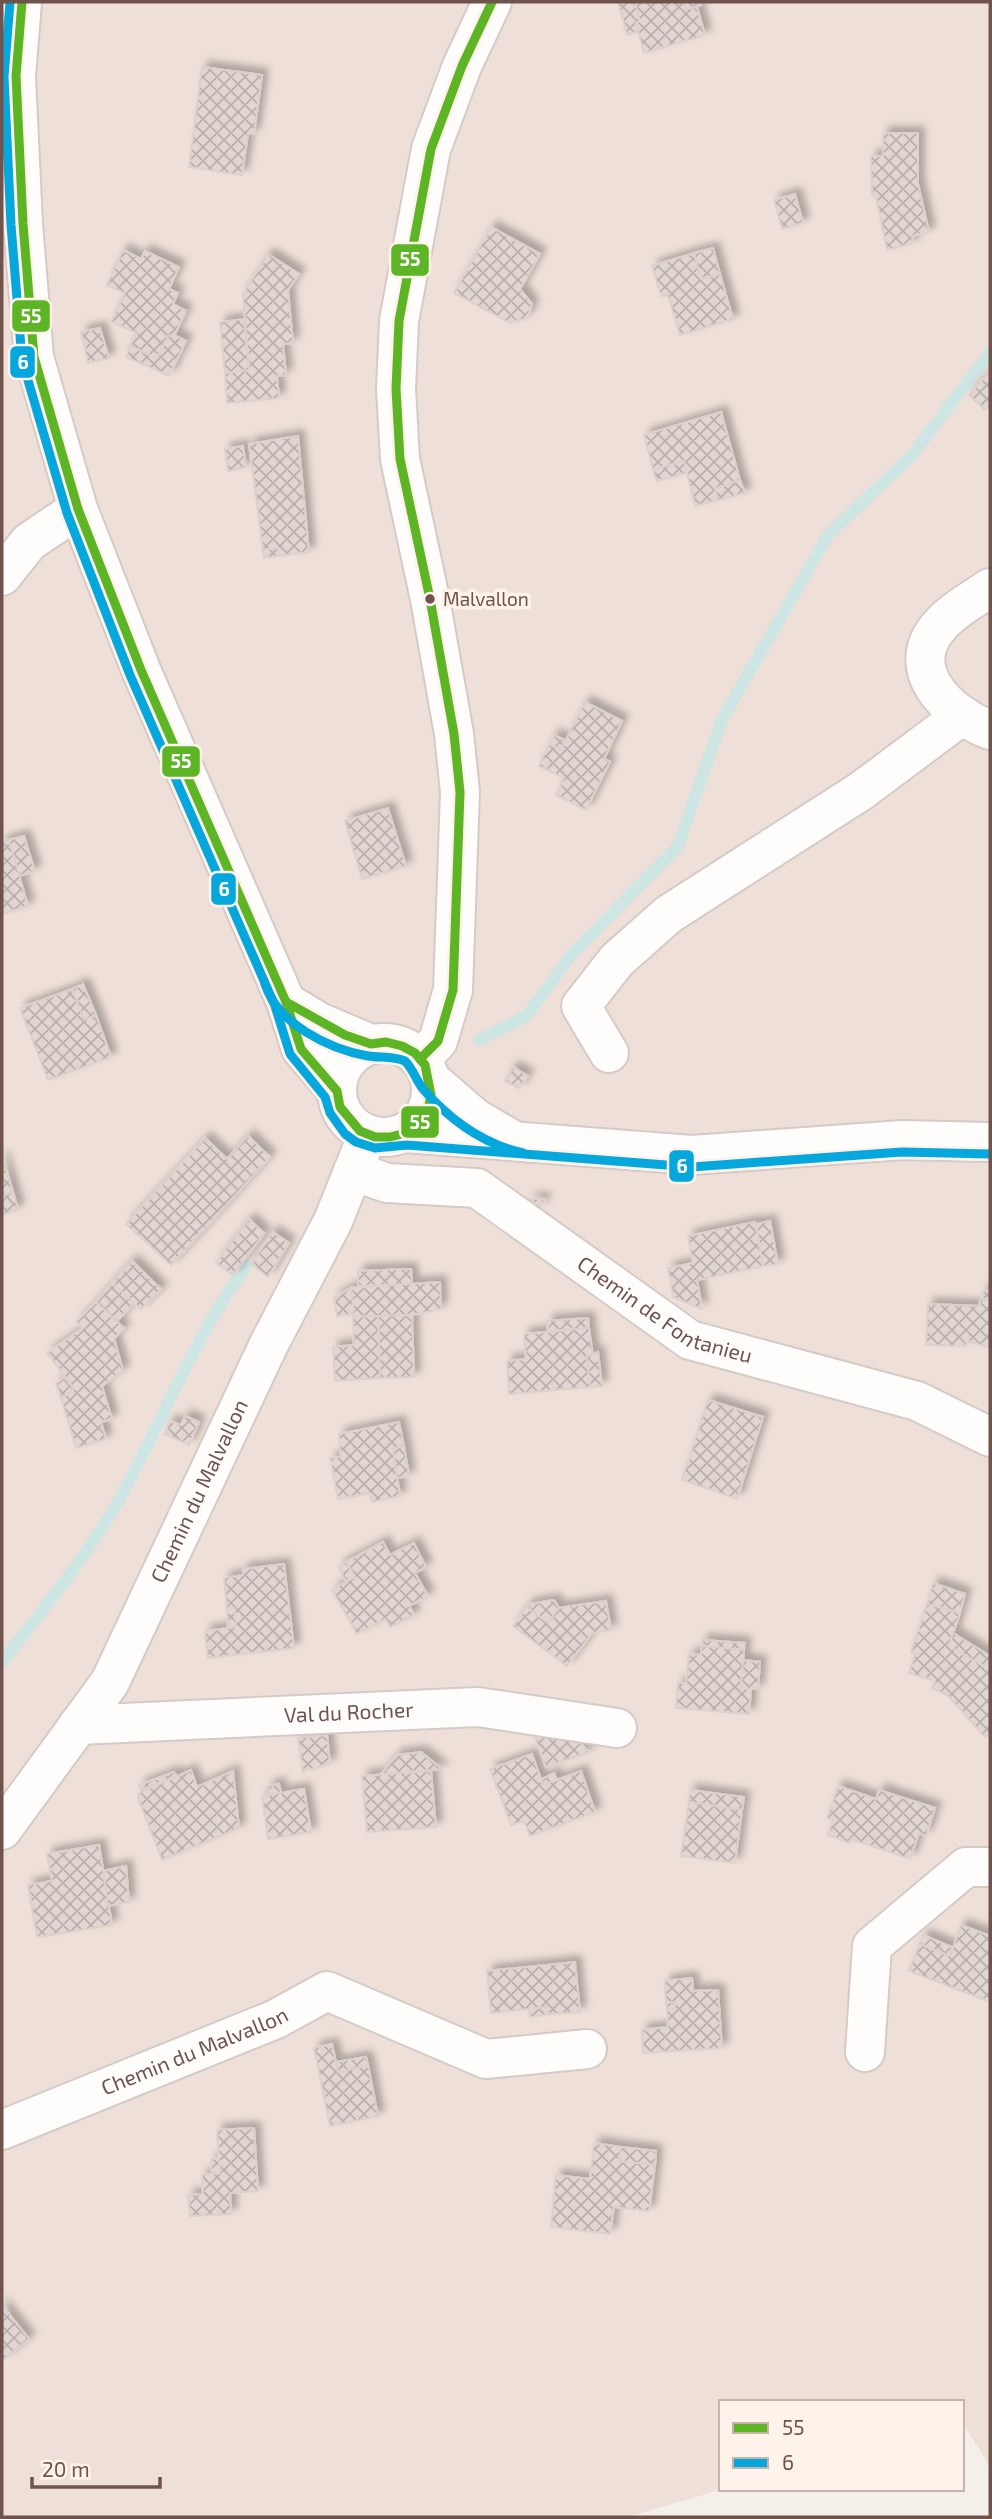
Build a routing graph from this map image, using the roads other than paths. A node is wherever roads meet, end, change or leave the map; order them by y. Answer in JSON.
{"nodes":[{"id":1,"x":22,"y":2,"type":"edge"},
{"id":2,"x":492,"y":2,"type":"edge"},
{"id":3,"x":78,"y":509,"type":"junction"},
{"id":4,"x":2,"y":576,"type":"edge"},
{"id":5,"x":990,"y":588,"type":"edge"},
{"id":6,"x":975,"y":723,"type":"edge"},
{"id":7,"x":286,"y":1002,"type":"junction"},
{"id":8,"x":371,"y":1044,"type":"junction"},
{"id":9,"x":609,"y":1053,"type":"dead end"},
{"id":10,"x":425,"y":1069,"type":"junction"},
{"id":11,"x":337,"y":1091,"type":"junction"},
{"id":12,"x":406,"y":1133,"type":"junction"},
{"id":13,"x":368,"y":1134,"type":"junction"},
{"id":14,"x":511,"y":1139,"type":"junction"},
{"id":15,"x":990,"y":1142,"type":"edge"},
{"id":16,"x":353,"y":1171,"type":"junction"},
{"id":17,"x":990,"y":1437,"type":"edge"},
{"id":18,"x":78,"y":1725,"type":"junction"},
{"id":19,"x":617,"y":1728,"type":"dead end"},
{"id":20,"x":2,"y":1830,"type":"edge"},
{"id":21,"x":990,"y":1867,"type":"edge"},
{"id":22,"x":587,"y":2049,"type":"dead end"},
{"id":23,"x":865,"y":2052,"type":"dead end"},
{"id":24,"x":2,"y":2130,"type":"edge"}],
"edges":[{"from":1,"to":3,"type":"street"},
{"from":2,"to":10,"type":"street"},
{"from":3,"to":4,"type":"street"},
{"from":3,"to":7,"type":"street"},
{"from":5,"to":6,"type":"street"},
{"from":6,"to":9,"type":"street"},
{"from":7,"to":8,"type":"street"},
{"from":7,"to":11,"type":"street"},
{"from":8,"to":10,"type":"street"},
{"from":8,"to":11,"type":"street"},
{"from":10,"to":12,"type":"street"},
{"from":10,"to":14,"type":"street"},
{"from":11,"to":13,"type":"street"},
{"from":12,"to":13,"type":"street"},
{"from":12,"to":14,"type":"street"},
{"from":13,"to":16,"type":"street","name":"Chemin du Malvallon"},
{"from":14,"to":15,"type":"street"},
{"from":16,"to":17,"type":"street","name":"Chemin de Fontanieu"},
{"from":16,"to":18,"type":"street","name":"Chemin du Malvallon"},
{"from":18,"to":19,"type":"street","name":"Val du Rocher"},
{"from":18,"to":20,"type":"street","name":"Chemin du Malvallon"},
{"from":21,"to":23,"type":"street"},
{"from":22,"to":24,"type":"street","name":"Chemin du Malvallon"}]}
